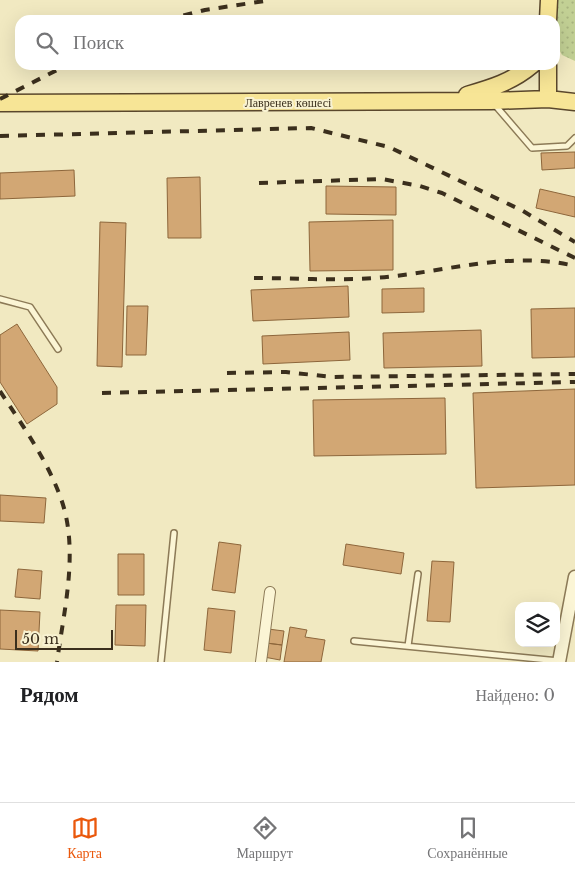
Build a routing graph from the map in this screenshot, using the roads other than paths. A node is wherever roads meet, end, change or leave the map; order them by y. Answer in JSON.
{"nodes":[{"id":1,"x":549,"y":0,"type":"edge"},
{"id":2,"x":548,"y":15,"type":"edge"},
{"id":3,"x":526,"y":70,"type":"edge"},
{"id":4,"x":548,"y":70,"type":"edge"},
{"id":5,"x":548,"y":99,"type":"junction"},
{"id":6,"x":445,"y":101,"type":"junction"},
{"id":7,"x":491,"y":101,"type":"junction"},
{"id":8,"x":575,"y":102,"type":"edge"},
{"id":9,"x":0,"y":103,"type":"edge"},
{"id":10,"x":575,"y":138,"type":"edge"},
{"id":11,"x":0,"y":299,"type":"edge"},
{"id":12,"x":58,"y":349,"type":"dead end"},
{"id":13,"x":174,"y":533,"type":"dead end"},
{"id":14,"x":418,"y":574,"type":"dead end"},
{"id":15,"x":575,"y":577,"type":"edge"},
{"id":16,"x":270,"y":592,"type":"dead end"},
{"id":17,"x":354,"y":641,"type":"dead end"},
{"id":18,"x":408,"y":646,"type":"junction"},
{"id":19,"x":559,"y":661,"type":"edge"},
{"id":20,"x":161,"y":662,"type":"edge"},
{"id":21,"x":261,"y":662,"type":"edge"}],
"edges":[{"from":1,"to":2,"type":"main road"},
{"from":3,"to":6,"type":"main road"},
{"from":4,"to":5,"type":"main road"},
{"from":5,"to":7,"type":"main road","name":"Лавренев көшесі"},
{"from":5,"to":8,"type":"main road","name":"Лавренев көшесі"},
{"from":6,"to":7,"type":"main road","name":"Лавренев көшесі"},
{"from":6,"to":9,"type":"main road","name":"Лавренев көшесі"},
{"from":7,"to":10,"type":"lane"},
{"from":11,"to":12,"type":"lane"},
{"from":13,"to":20,"type":"lane"},
{"from":14,"to":18,"type":"lane"},
{"from":15,"to":19,"type":"street"},
{"from":16,"to":21,"type":"street"},
{"from":17,"to":18,"type":"lane"},
{"from":18,"to":19,"type":"lane"}]}
